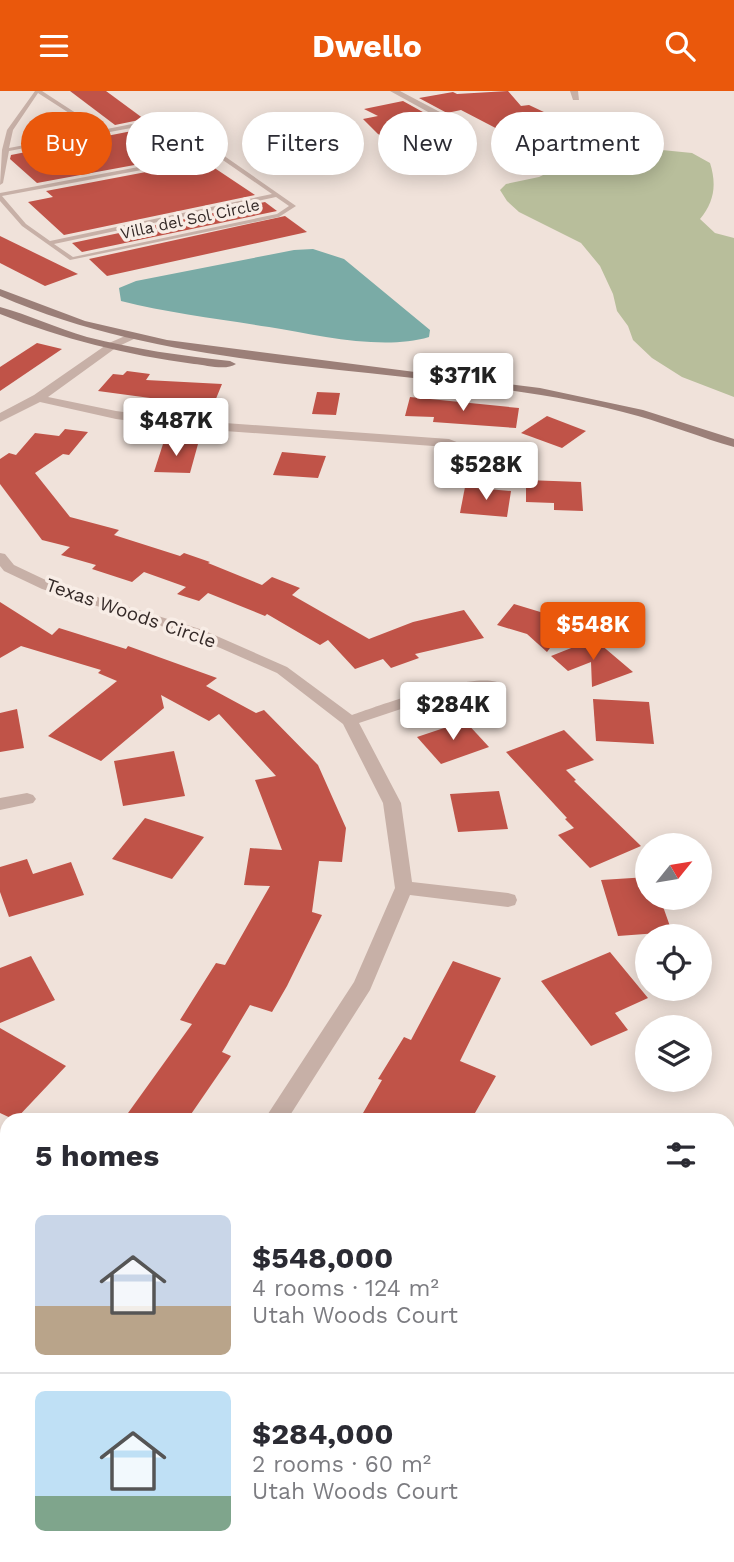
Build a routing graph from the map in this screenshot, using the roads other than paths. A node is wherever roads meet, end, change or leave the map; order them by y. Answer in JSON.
{"nodes":[{"id":1,"x":38,"y":91,"type":"edge"},
{"id":2,"x":394,"y":91,"type":"edge"},
{"id":3,"x":71,"y":112,"type":"edge"},
{"id":4,"x":433,"y":112,"type":"edge"},
{"id":5,"x":21,"y":147,"type":"edge"},
{"id":6,"x":5,"y":150,"type":"junction"},
{"id":7,"x":228,"y":161,"type":"edge"},
{"id":8,"x":126,"y":172,"type":"edge"},
{"id":9,"x":0,"y":183,"type":"edge"},
{"id":10,"x":277,"y":195,"type":"junction"},
{"id":11,"x":0,"y":196,"type":"edge"},
{"id":12,"x":48,"y":243,"type":"junction"},
{"id":13,"x":0,"y":292,"type":"edge"},
{"id":14,"x":0,"y":310,"type":"edge"},
{"id":15,"x":132,"y":336,"type":"junction"},
{"id":16,"x":113,"y":345,"type":"junction"},
{"id":17,"x":432,"y":376,"type":"junction"},
{"id":18,"x":38,"y":398,"type":"junction"},
{"id":19,"x":0,"y":418,"type":"edge"},
{"id":20,"x":734,"y":443,"type":"edge"},
{"id":21,"x":491,"y":458,"type":"dead end"},
{"id":22,"x":3,"y":565,"type":"edge"},
{"id":23,"x":496,"y":686,"type":"dead end"},
{"id":24,"x":350,"y":722,"type":"junction"},
{"id":25,"x":27,"y":799,"type":"dead end"},
{"id":26,"x":0,"y":804,"type":"edge"},
{"id":27,"x":404,"y":888,"type":"junction"},
{"id":28,"x":508,"y":900,"type":"dead end"},
{"id":29,"x":280,"y":1113,"type":"edge"}],
"edges":[{"from":1,"to":3,"type":"lane"},
{"from":1,"to":6,"type":"lane"},
{"from":2,"to":4,"type":"street"},
{"from":5,"to":6,"type":"lane","name":"Villa del Sol Circle"},
{"from":6,"to":9,"type":"lane"},
{"from":7,"to":10,"type":"lane","name":"Villa del Sol Circle"},
{"from":8,"to":11,"type":"lane"},
{"from":10,"to":12,"type":"lane","name":"Villa del Sol Circle"},
{"from":10,"to":12,"type":"lane","name":"Villa del Sol Circle"},
{"from":11,"to":12,"type":"lane"},
{"from":13,"to":15,"type":"street"},
{"from":14,"to":16,"type":"street"},
{"from":15,"to":16,"type":"street"},
{"from":15,"to":17,"type":"street"},
{"from":16,"to":17,"type":"street"},
{"from":16,"to":18,"type":"street"},
{"from":17,"to":20,"type":"street"},
{"from":18,"to":19,"type":"street"},
{"from":18,"to":21,"type":"street"},
{"from":22,"to":24,"type":"street","name":"Texas Woods Circle"},
{"from":23,"to":24,"type":"street"},
{"from":24,"to":27,"type":"street","name":"Texas Woods Circle"},
{"from":25,"to":26,"type":"street"},
{"from":27,"to":28,"type":"street"},
{"from":27,"to":29,"type":"street"}]}
